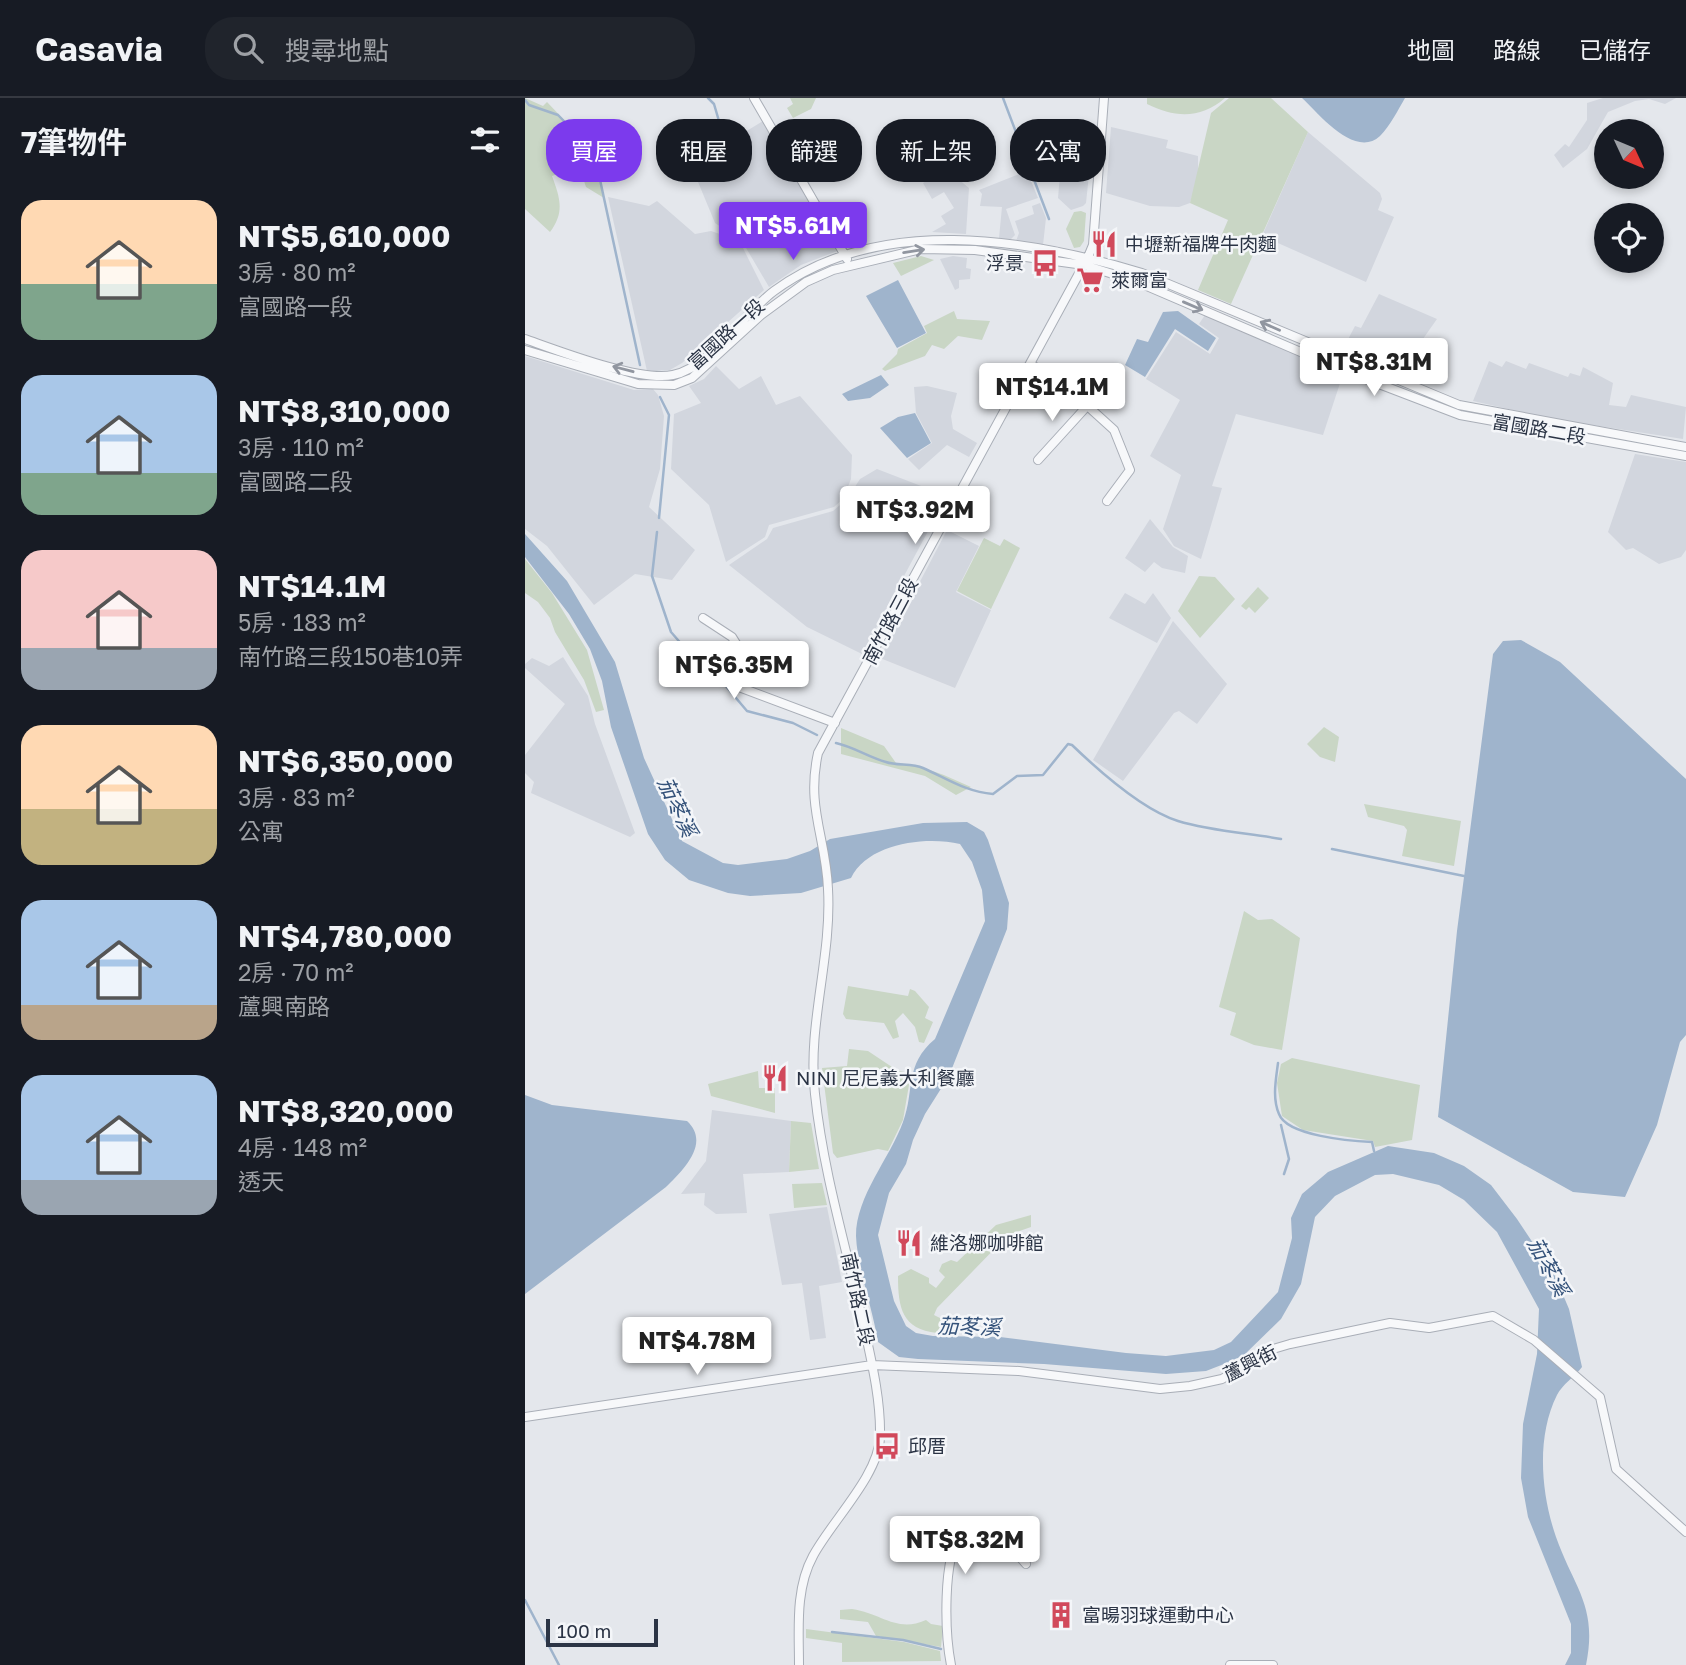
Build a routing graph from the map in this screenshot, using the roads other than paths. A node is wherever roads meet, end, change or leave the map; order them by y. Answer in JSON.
{"nodes":[{"id":1,"x":754,"y":98,"type":"edge"},
{"id":2,"x":1104,"y":98,"type":"edge"},
{"id":3,"x":846,"y":254,"type":"junction"},
{"id":4,"x":1086,"y":261,"type":"junction"},
{"id":5,"x":849,"y":265,"type":"junction"},
{"id":6,"x":525,"y":339,"type":"edge"},
{"id":7,"x":525,"y":350,"type":"edge"},
{"id":8,"x":1030,"y":364,"type":"junction"},
{"id":9,"x":1089,"y":405,"type":"junction"},
{"id":10,"x":1686,"y":447,"type":"edge"},
{"id":11,"x":1686,"y":456,"type":"edge"},
{"id":12,"x":1038,"y":460,"type":"dead end"},
{"id":13,"x":1107,"y":501,"type":"dead end"},
{"id":14,"x":703,"y":618,"type":"dead end"},
{"id":15,"x":835,"y":723,"type":"junction"},
{"id":16,"x":827,"y":914,"type":"joint"},
{"id":17,"x":872,"y":1366,"type":"junction"},
{"id":18,"x":525,"y":1417,"type":"edge"},
{"id":19,"x":1686,"y":1532,"type":"edge"},
{"id":20,"x":1026,"y":1563,"type":"dead end"},
{"id":21,"x":799,"y":1665,"type":"edge"},
{"id":22,"x":951,"y":1665,"type":"edge"},
{"id":23,"x":1230,"y":1665,"type":"edge"},
{"id":24,"x":1273,"y":1665,"type":"edge"}],
"edges":[{"from":1,"to":3,"type":"street"},
{"from":2,"to":4,"type":"street","name":"南竹路三段"},
{"from":3,"to":4,"type":"street","name":"富國路一段"},
{"from":3,"to":5,"type":"street"},
{"from":3,"to":6,"type":"street","name":"富國路一段","one_way":true},
{"from":5,"to":4,"type":"street","name":"富國路一段","one_way":true},
{"from":4,"to":8,"type":"street","name":"南竹路三段"},
{"from":10,"to":4,"type":"street","name":"富國路二段","one_way":true},
{"from":4,"to":11,"type":"street","name":"富國路二段","one_way":true},
{"from":5,"to":7,"type":"street","name":"富國路一段"},
{"from":8,"to":9,"type":"street"},
{"from":8,"to":15,"type":"street","name":"南竹路三段"},
{"from":9,"to":12,"type":"street"},
{"from":9,"to":13,"type":"street"},
{"from":14,"to":15,"type":"street"},
{"from":15,"to":16,"type":"street","name":"南竹路三段"},
{"from":16,"to":17,"type":"street","name":"南竹路二段"},
{"from":17,"to":18,"type":"street","name":"蘆興街"},
{"from":17,"to":19,"type":"street","name":"蘆興街"},
{"from":17,"to":21,"type":"street","name":"南竹路二段"},
{"from":20,"to":22,"type":"street"},
{"from":23,"to":24,"type":"street"}]}
